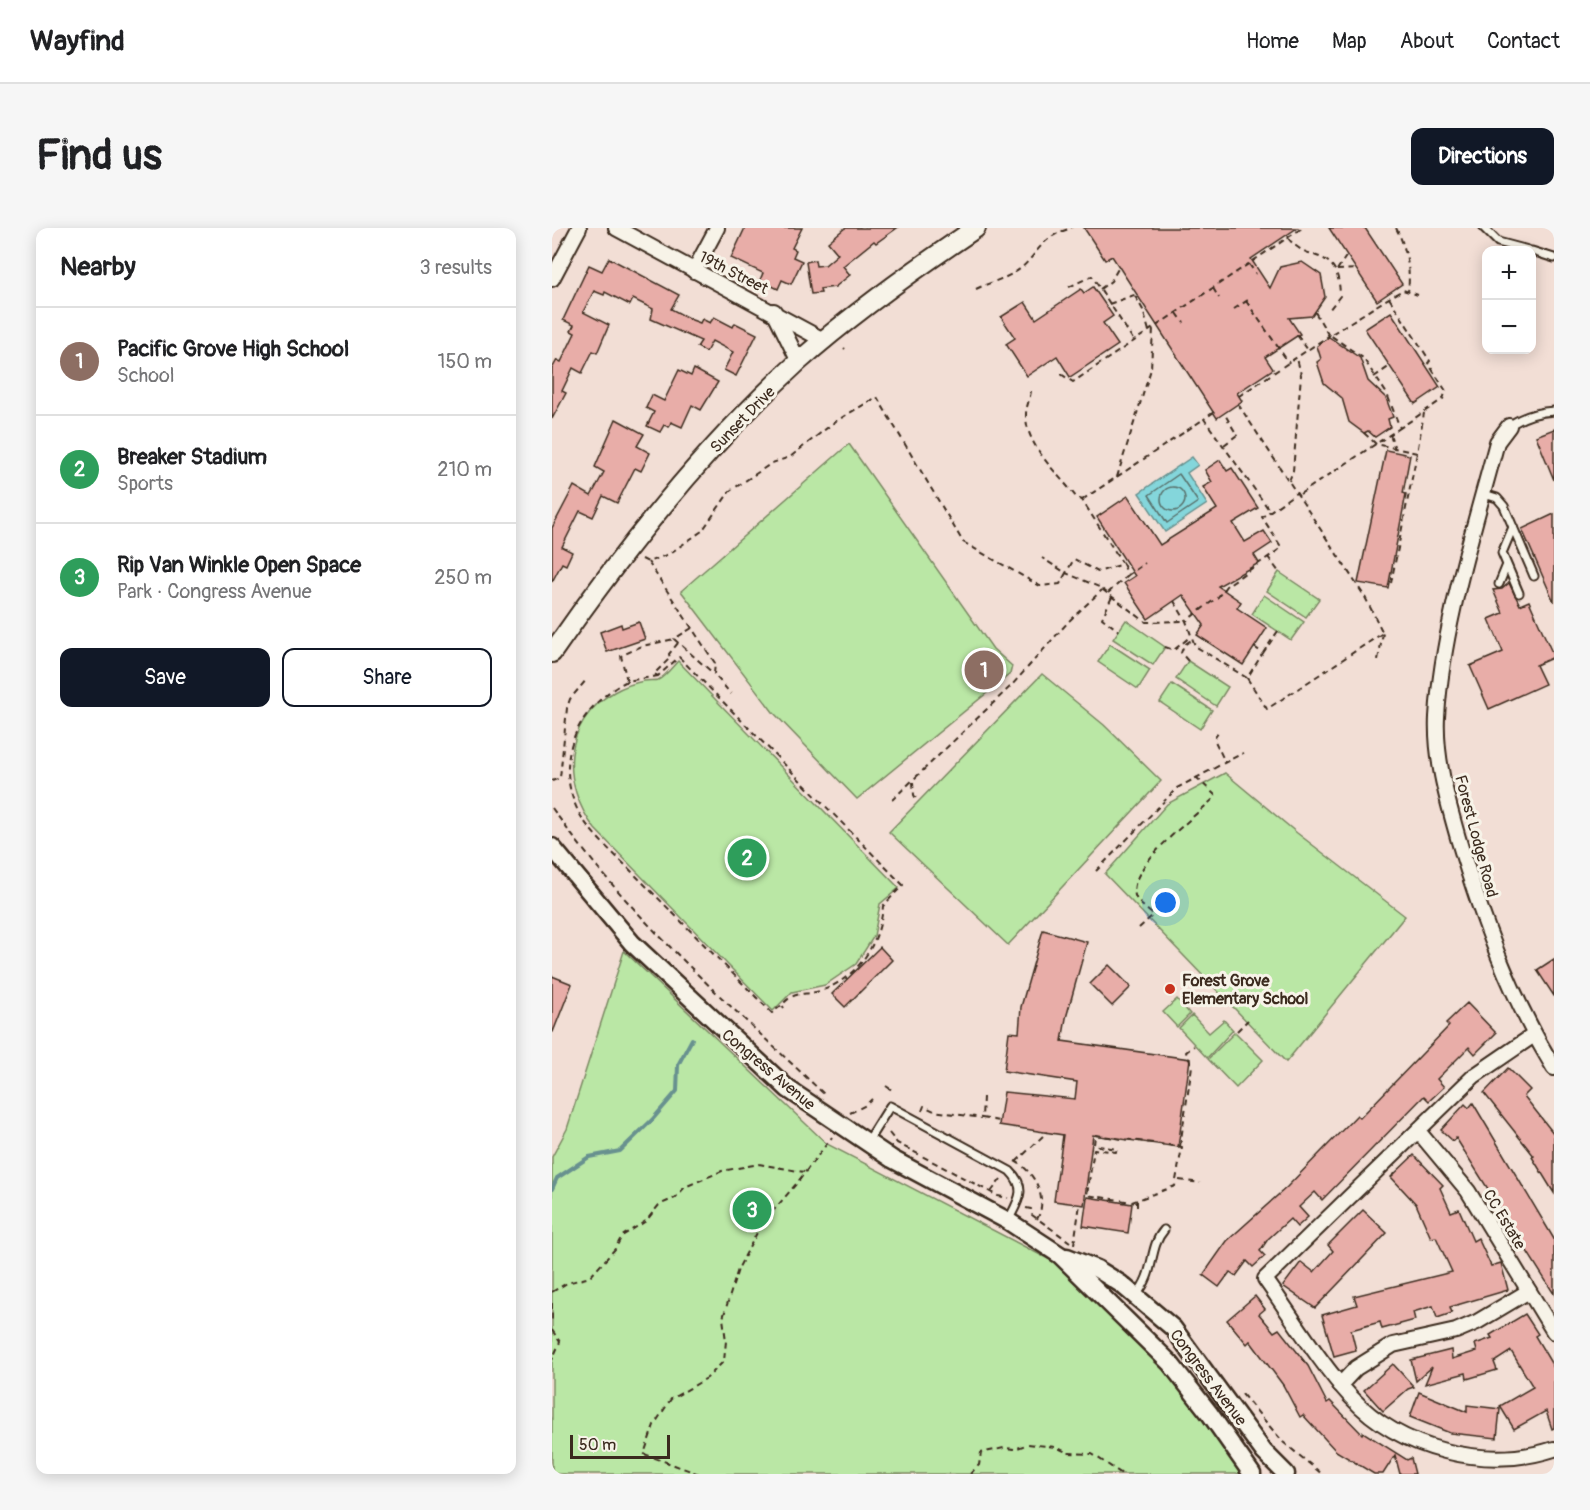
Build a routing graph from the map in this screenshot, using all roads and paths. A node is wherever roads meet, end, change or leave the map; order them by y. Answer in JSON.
{"nodes":[{"id":1,"x":579,"y":228,"type":"edge"},
{"id":2,"x":616,"y":228,"type":"edge"},
{"id":3,"x":717,"y":228,"type":"edge"},
{"id":4,"x":976,"y":228,"type":"edge"},
{"id":5,"x":1072,"y":228,"type":"edge"},
{"id":6,"x":1302,"y":228,"type":"edge"},
{"id":7,"x":1396,"y":228,"type":"edge"},
{"id":8,"x":1484,"y":228,"type":"edge"},
{"id":9,"x":1288,"y":237,"type":"junction"},
{"id":10,"x":1512,"y":246,"type":"edge"},
{"id":11,"x":1536,"y":253,"type":"edge"},
{"id":12,"x":1347,"y":255,"type":"dead end"},
{"id":13,"x":1554,"y":258,"type":"edge"},
{"id":14,"x":1249,"y":264,"type":"junction"},
{"id":15,"x":1119,"y":267,"type":"dead end"},
{"id":16,"x":1356,"y":268,"type":"dead end"},
{"id":17,"x":694,"y":270,"type":"junction"},
{"id":18,"x":1337,"y":270,"type":"junction"},
{"id":19,"x":1256,"y":274,"type":"dead end"},
{"id":20,"x":552,"y":279,"type":"edge"},
{"id":21,"x":1069,"y":287,"type":"dead end"},
{"id":22,"x":1213,"y":288,"type":"junction"},
{"id":23,"x":976,"y":289,"type":"dead end"},
{"id":24,"x":1100,"y":290,"type":"junction"},
{"id":25,"x":1408,"y":292,"type":"junction"},
{"id":26,"x":1418,"y":295,"type":"dead end"},
{"id":27,"x":1219,"y":298,"type":"dead end"},
{"id":28,"x":1389,"y":298,"type":"junction"},
{"id":29,"x":1109,"y":304,"type":"junction"},
{"id":30,"x":1234,"y":309,"type":"dead end"},
{"id":31,"x":1329,"y":310,"type":"dead end"},
{"id":32,"x":774,"y":311,"type":"junction"},
{"id":33,"x":1177,"y":312,"type":"junction"},
{"id":34,"x":1315,"y":312,"type":"dead end"},
{"id":35,"x":1184,"y":322,"type":"dead end"},
{"id":36,"x":1153,"y":328,"type":"junction"},
{"id":37,"x":1149,"y":332,"type":"junction"},
{"id":38,"x":1297,"y":335,"type":"dead end"},
{"id":39,"x":1330,"y":335,"type":"junction"},
{"id":40,"x":825,"y":341,"type":"junction"},
{"id":41,"x":1134,"y":341,"type":"junction"},
{"id":42,"x":1308,"y":351,"type":"junction"},
{"id":43,"x":1297,"y":358,"type":"junction"},
{"id":44,"x":799,"y":362,"type":"junction"},
{"id":45,"x":1289,"y":363,"type":"junction"},
{"id":46,"x":1390,"y":366,"type":"dead end"},
{"id":47,"x":1061,"y":374,"type":"dead end"},
{"id":48,"x":1374,"y":377,"type":"junction"},
{"id":49,"x":1032,"y":392,"type":"dead end"},
{"id":50,"x":1239,"y":396,"type":"dead end"},
{"id":51,"x":1239,"y":404,"type":"dead end"},
{"id":52,"x":1554,"y":411,"type":"edge"},
{"id":53,"x":1214,"y":412,"type":"dead end"},
{"id":54,"x":1424,"y":412,"type":"junction"},
{"id":55,"x":1224,"y":413,"type":"dead end"},
{"id":56,"x":1204,"y":419,"type":"junction"},
{"id":57,"x":1509,"y":426,"type":"joint"},
{"id":58,"x":1400,"y":428,"type":"junction"},
{"id":59,"x":1364,"y":433,"type":"dead end"},
{"id":60,"x":1390,"y":434,"type":"junction"},
{"id":61,"x":1376,"y":444,"type":"junction"},
{"id":62,"x":1223,"y":445,"type":"junction"},
{"id":63,"x":1395,"y":448,"type":"junction"},
{"id":64,"x":1417,"y":453,"type":"junction"},
{"id":65,"x":1117,"y":477,"type":"junction"},
{"id":66,"x":1289,"y":481,"type":"junction"},
{"id":67,"x":1297,"y":494,"type":"junction"},
{"id":68,"x":1484,"y":494,"type":"junction"},
{"id":69,"x":1082,"y":500,"type":"junction"},
{"id":70,"x":1270,"y":511,"type":"junction"},
{"id":71,"x":1513,"y":527,"type":"junction"},
{"id":72,"x":1268,"y":557,"type":"junction"},
{"id":73,"x":1042,"y":558,"type":"dead end"},
{"id":74,"x":642,"y":559,"type":"dead end"},
{"id":75,"x":648,"y":562,"type":"junction"},
{"id":76,"x":1145,"y":563,"type":"dead end"},
{"id":77,"x":1123,"y":564,"type":"junction"},
{"id":78,"x":1506,"y":567,"type":"junction"},
{"id":79,"x":1279,"y":572,"type":"dead end"},
{"id":80,"x":1066,"y":573,"type":"junction"},
{"id":81,"x":1128,"y":575,"type":"junction"},
{"id":82,"x":1534,"y":576,"type":"dead end"},
{"id":83,"x":1391,"y":583,"type":"dead end"},
{"id":84,"x":1499,"y":584,"type":"dead end"},
{"id":85,"x":1102,"y":590,"type":"junction"},
{"id":86,"x":1107,"y":593,"type":"junction"},
{"id":87,"x":1519,"y":593,"type":"dead end"},
{"id":88,"x":1112,"y":597,"type":"junction"},
{"id":89,"x":1174,"y":602,"type":"dead end"},
{"id":90,"x":1186,"y":621,"type":"junction"},
{"id":91,"x":692,"y":628,"type":"junction"},
{"id":92,"x":1119,"y":631,"type":"dead end"},
{"id":93,"x":1278,"y":631,"type":"dead end"},
{"id":94,"x":1383,"y":633,"type":"junction"},
{"id":95,"x":1192,"y":637,"type":"junction"},
{"id":96,"x":674,"y":639,"type":"junction"},
{"id":97,"x":678,"y":643,"type":"junction"},
{"id":98,"x":1165,"y":647,"type":"dead end"},
{"id":99,"x":1254,"y":647,"type":"dead end"},
{"id":100,"x":552,"y":653,"type":"edge"},
{"id":101,"x":1263,"y":653,"type":"junction"},
{"id":102,"x":1378,"y":660,"type":"dead end"},
{"id":103,"x":1188,"y":661,"type":"dead end"},
{"id":104,"x":714,"y":674,"type":"junction"},
{"id":105,"x":658,"y":676,"type":"junction"},
{"id":106,"x":1247,"y":678,"type":"junction"},
{"id":107,"x":586,"y":680,"type":"dead end"},
{"id":108,"x":627,"y":681,"type":"junction"},
{"id":109,"x":730,"y":694,"type":"dead end"},
{"id":110,"x":1218,"y":732,"type":"dead end"},
{"id":111,"x":1243,"y":753,"type":"dead end"},
{"id":112,"x":1225,"y":762,"type":"junction"},
{"id":113,"x":1196,"y":777,"type":"junction"},
{"id":114,"x":552,"y":781,"type":"edge"},
{"id":115,"x":914,"y":781,"type":"junction"},
{"id":116,"x":892,"y":800,"type":"dead end"},
{"id":117,"x":918,"y":802,"type":"dead end"},
{"id":118,"x":552,"y":808,"type":"edge"},
{"id":119,"x":552,"y":847,"type":"edge"},
{"id":120,"x":1096,"y":871,"type":"dead end"},
{"id":121,"x":1139,"y":928,"type":"dead end"},
{"id":122,"x":1248,"y":1020,"type":"dead end"},
{"id":123,"x":1237,"y":1031,"type":"dead end"},
{"id":124,"x":1534,"y":1035,"type":"junction"},
{"id":125,"x":1194,"y":1046,"type":"dead end"},
{"id":126,"x":1554,"y":1068,"type":"edge"},
{"id":127,"x":886,"y":1086,"type":"dead end"},
{"id":128,"x":892,"y":1090,"type":"dead end"},
{"id":129,"x":983,"y":1097,"type":"dead end"},
{"id":130,"x":829,"y":1098,"type":"dead end"},
{"id":131,"x":872,"y":1099,"type":"dead end"},
{"id":132,"x":921,"y":1111,"type":"dead end"},
{"id":133,"x":857,"y":1116,"type":"dead end"},
{"id":134,"x":982,"y":1118,"type":"junction"},
{"id":135,"x":999,"y":1121,"type":"dead end"},
{"id":136,"x":840,"y":1126,"type":"junction"},
{"id":137,"x":1419,"y":1131,"type":"junction"},
{"id":138,"x":1047,"y":1132,"type":"dead end"},
{"id":139,"x":889,"y":1133,"type":"dead end"},
{"id":140,"x":867,"y":1143,"type":"junction"},
{"id":141,"x":1180,"y":1146,"type":"junction"},
{"id":142,"x":1016,"y":1162,"type":"dead end"},
{"id":143,"x":804,"y":1172,"type":"junction"},
{"id":144,"x":1003,"y":1177,"type":"dead end"},
{"id":145,"x":1178,"y":1180,"type":"junction"},
{"id":146,"x":1200,"y":1183,"type":"dead end"},
{"id":147,"x":991,"y":1192,"type":"junction"},
{"id":148,"x":1008,"y":1198,"type":"dead end"},
{"id":149,"x":1137,"y":1200,"type":"junction"},
{"id":150,"x":1080,"y":1204,"type":"dead end"},
{"id":151,"x":1137,"y":1207,"type":"dead end"},
{"id":152,"x":1026,"y":1208,"type":"dead end"},
{"id":153,"x":1008,"y":1221,"type":"junction"},
{"id":154,"x":1051,"y":1228,"type":"dead end"},
{"id":155,"x":1164,"y":1230,"type":"dead end"},
{"id":156,"x":1074,"y":1244,"type":"dead end"},
{"id":157,"x":1060,"y":1255,"type":"junction"},
{"id":158,"x":1529,"y":1291,"type":"junction"},
{"id":159,"x":552,"y":1292,"type":"edge"},
{"id":160,"x":1135,"y":1296,"type":"junction"},
{"id":161,"x":552,"y":1304,"type":"edge"},
{"id":162,"x":552,"y":1320,"type":"edge"},
{"id":163,"x":552,"y":1330,"type":"edge"},
{"id":164,"x":1554,"y":1332,"type":"edge"},
{"id":165,"x":552,"y":1360,"type":"edge"},
{"id":166,"x":1340,"y":1385,"type":"junction"},
{"id":167,"x":1236,"y":1388,"type":"dead end"},
{"id":168,"x":1554,"y":1449,"type":"edge"},
{"id":169,"x":699,"y":1474,"type":"edge"},
{"id":170,"x":970,"y":1474,"type":"edge"},
{"id":171,"x":1122,"y":1474,"type":"edge"},
{"id":172,"x":1252,"y":1474,"type":"edge"},
{"id":173,"x":1286,"y":1474,"type":"edge"},
{"id":174,"x":1322,"y":1474,"type":"edge"}],
"edges":[{"from":1,"to":20,"type":"street"},
{"from":2,"to":17,"type":"street","name":"19th Street"},
{"from":3,"to":17,"type":"street"},
{"from":4,"to":40,"type":"main road","name":"Sunset Drive"},
{"from":5,"to":23,"type":"path"},
{"from":6,"to":9,"type":"path"},
{"from":7,"to":25,"type":"path"},
{"from":8,"to":10,"type":"lane"},
{"from":9,"to":14,"type":"path"},
{"from":9,"to":18,"type":"path"},
{"from":11,"to":13,"type":"lane"},
{"from":12,"to":18,"type":"path"},
{"from":14,"to":19,"type":"path"},
{"from":14,"to":22,"type":"path"},
{"from":15,"to":24,"type":"path"},
{"from":16,"to":18,"type":"path"},
{"from":17,"to":32,"type":"street","name":"19th Street"},
{"from":18,"to":31,"type":"path"},
{"from":21,"to":24,"type":"path"},
{"from":22,"to":27,"type":"path"},
{"from":22,"to":33,"type":"path"},
{"from":24,"to":29,"type":"path"},
{"from":25,"to":26,"type":"path"},
{"from":25,"to":28,"type":"path"},
{"from":28,"to":39,"type":"path"},
{"from":28,"to":54,"type":"path"},
{"from":29,"to":37,"type":"path"},
{"from":29,"to":41,"type":"path"},
{"from":30,"to":45,"type":"path"},
{"from":32,"to":40,"type":"street","name":"19th Street"},
{"from":32,"to":44,"type":"street","name":"19th Street"},
{"from":33,"to":35,"type":"path"},
{"from":33,"to":36,"type":"path"},
{"from":34,"to":39,"type":"path"},
{"from":36,"to":37,"type":"path"},
{"from":36,"to":65,"type":"path"},
{"from":37,"to":41,"type":"path"},
{"from":38,"to":42,"type":"path"},
{"from":39,"to":42,"type":"path"},
{"from":39,"to":48,"type":"path"},
{"from":40,"to":44,"type":"main road","name":"Sunset Drive"},
{"from":41,"to":47,"type":"path"},
{"from":42,"to":43,"type":"path"},
{"from":43,"to":45,"type":"path"},
{"from":43,"to":66,"type":"path"},
{"from":44,"to":100,"type":"main road","name":"Sunset Drive"},
{"from":45,"to":50,"type":"path"},
{"from":46,"to":48,"type":"path"},
{"from":48,"to":58,"type":"path"},
{"from":49,"to":69,"type":"path"},
{"from":51,"to":66,"type":"path"},
{"from":52,"to":57,"type":"lane"},
{"from":53,"to":56,"type":"path"},
{"from":54,"to":58,"type":"path"},
{"from":54,"to":64,"type":"path"},
{"from":55,"to":62,"type":"path"},
{"from":56,"to":62,"type":"path"},
{"from":56,"to":65,"type":"path"},
{"from":57,"to":68,"type":"street","name":"Forest Lodge Road"},
{"from":58,"to":60,"type":"path"},
{"from":59,"to":61,"type":"path"},
{"from":60,"to":61,"type":"path"},
{"from":60,"to":63,"type":"path"},
{"from":61,"to":63,"type":"path"},
{"from":61,"to":67,"type":"path"},
{"from":62,"to":70,"type":"path"},
{"from":63,"to":64,"type":"path"},
{"from":64,"to":83,"type":"path"},
{"from":65,"to":69,"type":"path"},
{"from":66,"to":67,"type":"path"},
{"from":67,"to":70,"type":"path"},
{"from":67,"to":94,"type":"path"},
{"from":68,"to":71,"type":"lane"},
{"from":68,"to":124,"type":"street","name":"Forest Lodge Road"},
{"from":69,"to":77,"type":"path"},
{"from":70,"to":72,"type":"path"},
{"from":71,"to":78,"type":"lane"},
{"from":71,"to":82,"type":"lane"},
{"from":72,"to":79,"type":"path"},
{"from":72,"to":90,"type":"path"},
{"from":73,"to":80,"type":"path"},
{"from":74,"to":75,"type":"path"},
{"from":75,"to":80,"type":"path"},
{"from":75,"to":91,"type":"path"},
{"from":76,"to":81,"type":"path"},
{"from":77,"to":80,"type":"path"},
{"from":77,"to":81,"type":"path"},
{"from":78,"to":84,"type":"lane"},
{"from":78,"to":87,"type":"lane"},
{"from":80,"to":85,"type":"path"},
{"from":81,"to":86,"type":"path"},
{"from":85,"to":86,"type":"path"},
{"from":85,"to":115,"type":"path"},
{"from":86,"to":88,"type":"path"},
{"from":88,"to":90,"type":"path"},
{"from":88,"to":92,"type":"path"},
{"from":89,"to":90,"type":"path"},
{"from":90,"to":95,"type":"path"},
{"from":91,"to":96,"type":"path"},
{"from":91,"to":104,"type":"path"},
{"from":93,"to":101,"type":"path"},
{"from":94,"to":102,"type":"path"},
{"from":94,"to":106,"type":"path"},
{"from":95,"to":98,"type":"path"},
{"from":95,"to":103,"type":"path"},
{"from":95,"to":106,"type":"path"},
{"from":96,"to":97,"type":"path"},
{"from":96,"to":108,"type":"path"},
{"from":97,"to":104,"type":"path"},
{"from":97,"to":105,"type":"path"},
{"from":99,"to":101,"type":"path"},
{"from":101,"to":106,"type":"path"},
{"from":104,"to":109,"type":"path"},
{"from":105,"to":108,"type":"path"},
{"from":105,"to":108,"type":"path"},
{"from":107,"to":114,"type":"path"},
{"from":110,"to":112,"type":"path"},
{"from":111,"to":112,"type":"path"},
{"from":112,"to":113,"type":"path"},
{"from":113,"to":120,"type":"path"},
{"from":113,"to":121,"type":"path"},
{"from":115,"to":116,"type":"path"},
{"from":115,"to":117,"type":"path"},
{"from":118,"to":130,"type":"path"},
{"from":119,"to":136,"type":"street","name":"Congress Avenue"},
{"from":122,"to":123,"type":"path"},
{"from":124,"to":126,"type":"street","name":"Forest Lodge Road"},
{"from":124,"to":137,"type":"street"},
{"from":125,"to":141,"type":"path"},
{"from":127,"to":128,"type":"path"},
{"from":129,"to":134,"type":"path"},
{"from":131,"to":133,"type":"path"},
{"from":132,"to":134,"type":"path"},
{"from":134,"to":135,"type":"path"},
{"from":136,"to":140,"type":"street","name":"Congress Avenue"},
{"from":136,"to":143,"type":"path"},
{"from":137,"to":158,"type":"street","name":"CC Estate"},
{"from":137,"to":166,"type":"street"},
{"from":138,"to":142,"type":"path"},
{"from":139,"to":147,"type":"path"},
{"from":140,"to":153,"type":"street","name":"Congress Avenue"},
{"from":140,"to":153,"type":"lane"},
{"from":141,"to":145,"type":"path"},
{"from":141,"to":149,"type":"path"},
{"from":143,"to":159,"type":"path"},
{"from":143,"to":169,"type":"path"},
{"from":144,"to":147,"type":"path"},
{"from":145,"to":146,"type":"path"},
{"from":145,"to":149,"type":"path"},
{"from":147,"to":148,"type":"path"},
{"from":149,"to":151,"type":"path"},
{"from":150,"to":156,"type":"path"},
{"from":152,"to":154,"type":"path"},
{"from":153,"to":157,"type":"street","name":"Congress Avenue"},
{"from":155,"to":160,"type":"lane"},
{"from":157,"to":160,"type":"street","name":"Congress Avenue"},
{"from":157,"to":172,"type":"street","name":"Congress Avenue"},
{"from":158,"to":164,"type":"street","name":"CC Estate"},
{"from":158,"to":166,"type":"street"},
{"from":160,"to":173,"type":"street","name":"Congress Avenue"},
{"from":161,"to":162,"type":"path"},
{"from":163,"to":165,"type":"path"},
{"from":166,"to":168,"type":"street"},
{"from":167,"to":174,"type":"path"},
{"from":170,"to":171,"type":"path"}]}
